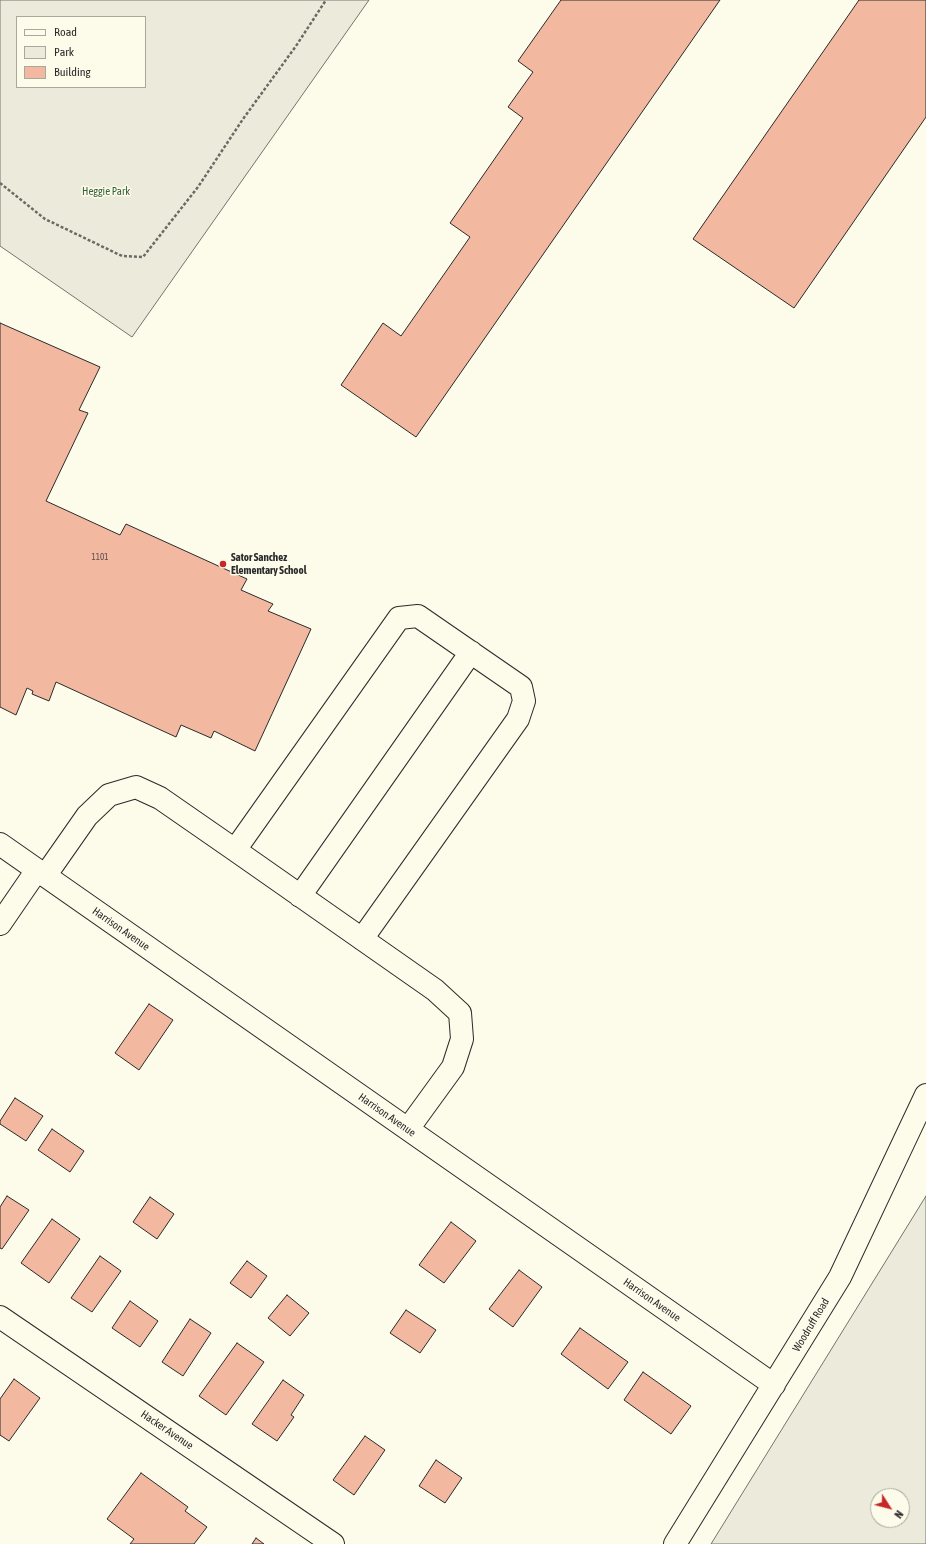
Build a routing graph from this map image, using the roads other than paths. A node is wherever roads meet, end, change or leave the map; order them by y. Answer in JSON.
{"nodes":[{"id":1,"x":471,"y":652,"type":"junction"},
{"id":2,"x":0,"y":844,"type":"edge"},
{"id":3,"x":235,"y":850,"type":"junction"},
{"id":4,"x":41,"y":873,"type":"junction"},
{"id":5,"x":300,"y":896,"type":"junction"},
{"id":6,"x":0,"y":924,"type":"edge"},
{"id":7,"x":362,"y":939,"type":"junction"},
{"id":8,"x":926,"y":1095,"type":"edge"},
{"id":9,"x":408,"y":1129,"type":"junction"},
{"id":10,"x":0,"y":1317,"type":"edge"},
{"id":11,"x":774,"y":1385,"type":"junction"},
{"id":12,"x":333,"y":1544,"type":"edge"},
{"id":13,"x":676,"y":1544,"type":"edge"}],
"edges":[{"from":1,"to":3,"type":"street"},
{"from":1,"to":5,"type":"street"},
{"from":1,"to":7,"type":"street"},
{"from":2,"to":4,"type":"street","name":"Harrison Avenue"},
{"from":3,"to":4,"type":"street"},
{"from":3,"to":5,"type":"street"},
{"from":4,"to":6,"type":"street"},
{"from":4,"to":9,"type":"street","name":"Harrison Avenue"},
{"from":5,"to":7,"type":"street"},
{"from":7,"to":9,"type":"street"},
{"from":8,"to":11,"type":"street","name":"Woodruff Road"},
{"from":9,"to":11,"type":"street","name":"Harrison Avenue"},
{"from":10,"to":12,"type":"street","name":"Hacker Avenue"},
{"from":11,"to":13,"type":"street","name":"Woodruff Road"}]}
